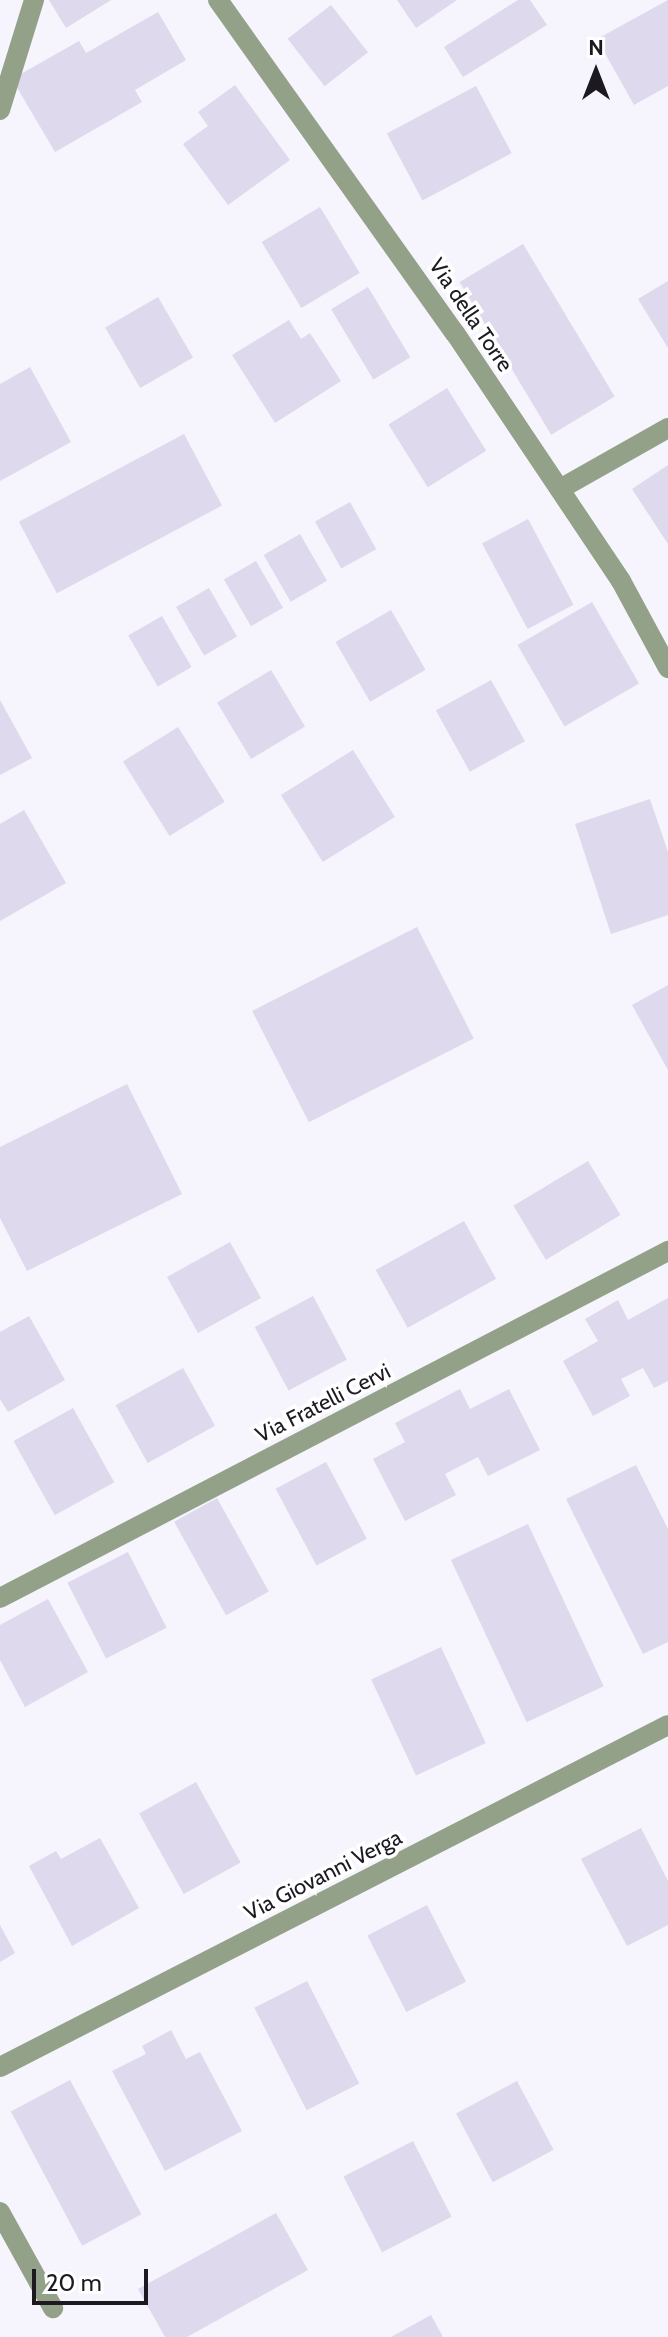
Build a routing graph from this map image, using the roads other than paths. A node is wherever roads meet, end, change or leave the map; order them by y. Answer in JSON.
{"nodes":[{"id":1,"x":34,"y":0,"type":"edge"},
{"id":2,"x":218,"y":0,"type":"edge"},
{"id":3,"x":0,"y":110,"type":"edge"},
{"id":4,"x":668,"y":428,"type":"edge"},
{"id":5,"x":560,"y":489,"type":"junction"},
{"id":6,"x":668,"y":668,"type":"edge"},
{"id":7,"x":668,"y":1251,"type":"edge"},
{"id":8,"x":0,"y":1598,"type":"edge"},
{"id":9,"x":668,"y":1725,"type":"edge"},
{"id":10,"x":0,"y":2067,"type":"edge"},
{"id":11,"x":0,"y":2212,"type":"edge"},
{"id":12,"x":53,"y":2308,"type":"dead end"}],
"edges":[{"from":1,"to":3,"type":"street"},
{"from":2,"to":5,"type":"street","name":"Via della Torre"},
{"from":4,"to":5,"type":"street"},
{"from":5,"to":6,"type":"street","name":"Via della Torre"},
{"from":7,"to":8,"type":"street","name":"Via Fratelli Cervi"},
{"from":9,"to":10,"type":"street","name":"Via Giovanni Verga"},
{"from":11,"to":12,"type":"street"}]}
